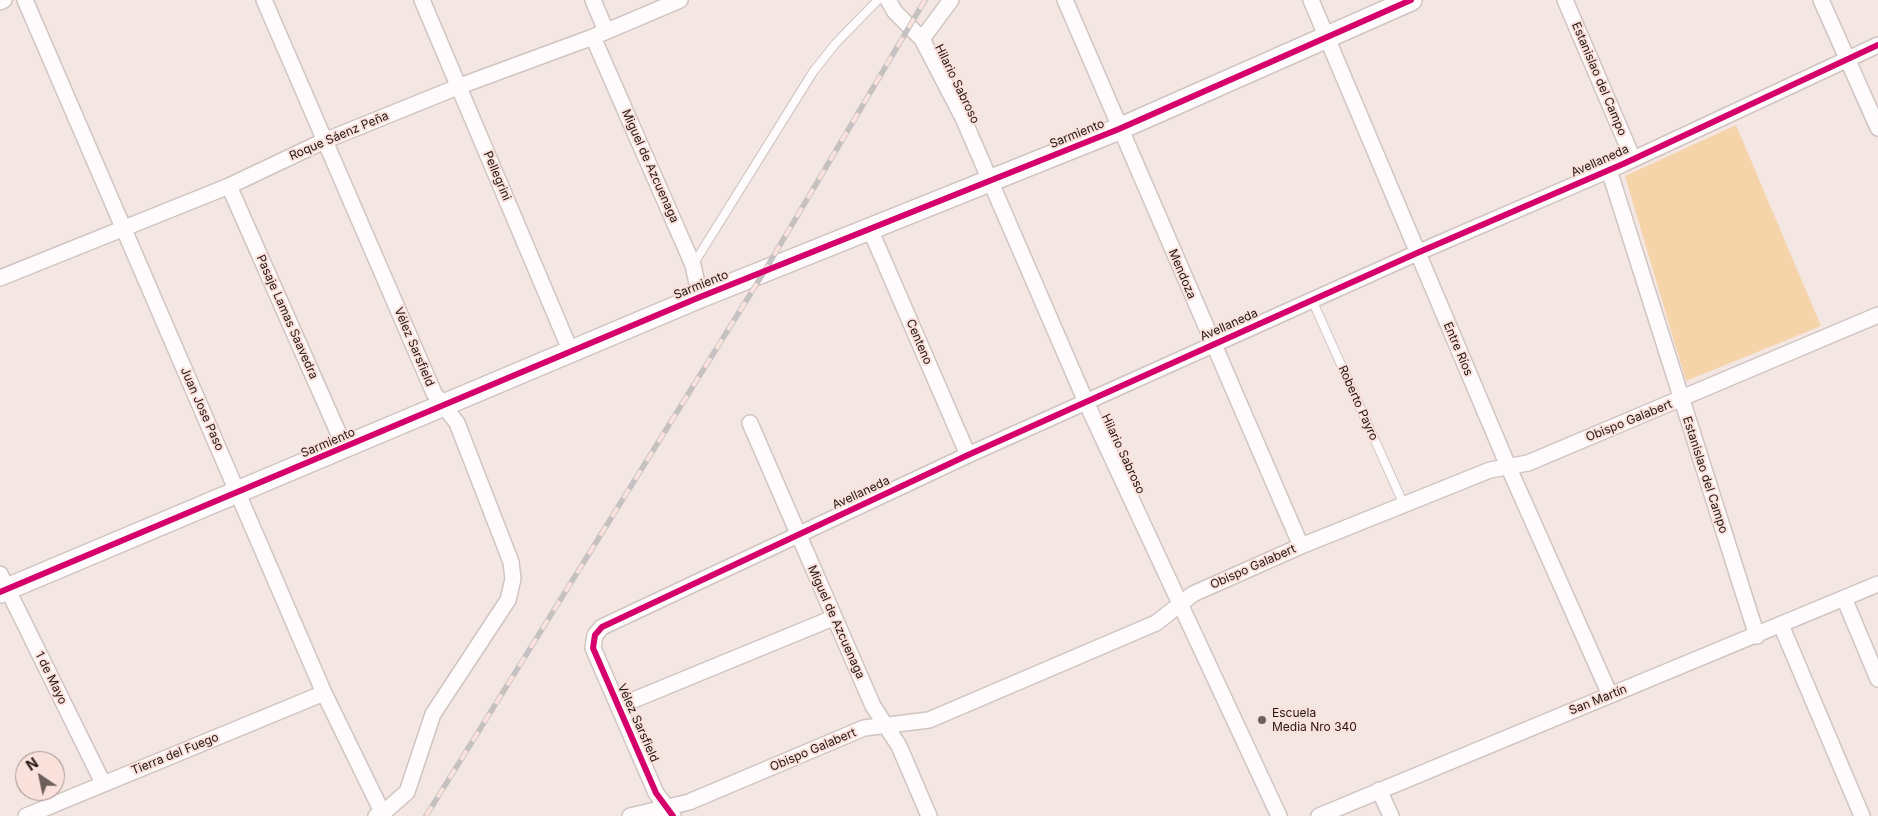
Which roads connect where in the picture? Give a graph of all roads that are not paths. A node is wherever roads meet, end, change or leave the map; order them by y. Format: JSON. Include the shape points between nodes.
{"nodes":[{"id":1,"x":4,"y":0,"type":"edge"},
{"id":2,"x":25,"y":0,"type":"edge"},
{"id":3,"x":264,"y":0,"type":"edge"},
{"id":4,"x":422,"y":0,"type":"edge"},
{"id":5,"x":593,"y":0,"type":"edge"},
{"id":6,"x":680,"y":0,"type":"edge"},
{"id":7,"x":951,"y":0,"type":"edge"},
{"id":8,"x":1065,"y":0,"type":"edge"},
{"id":9,"x":1312,"y":0,"type":"edge"},
{"id":10,"x":1411,"y":0,"type":"edge"},
{"id":11,"x":1565,"y":0,"type":"edge"},
{"id":12,"x":1821,"y":0,"type":"edge"},
{"id":13,"x":0,"y":2,"type":"edge"},
{"id":14,"x":884,"y":3,"type":"edge"},
{"id":15,"x":600,"y":34,"type":"junction"},
{"id":16,"x":1327,"y":37,"type":"junction"},
{"id":17,"x":922,"y":39,"type":"junction"},
{"id":18,"x":1878,"y":45,"type":"edge"},
{"id":19,"x":1847,"y":58,"type":"junction"},
{"id":20,"x":460,"y":86,"type":"junction"},
{"id":21,"x":1878,"y":128,"type":"edge"},
{"id":22,"x":1119,"y":129,"type":"junction"},
{"id":23,"x":324,"y":141,"type":"junction"},
{"id":24,"x":1633,"y":159,"type":"junction"},
{"id":25,"x":1609,"y":170,"type":"junction"},
{"id":26,"x":990,"y":182,"type":"junction"},
{"id":27,"x":229,"y":186,"type":"junction"},
{"id":28,"x":870,"y":229,"type":"junction"},
{"id":29,"x":123,"y":230,"type":"junction"},
{"id":30,"x":1417,"y":253,"type":"junction"},
{"id":31,"x":693,"y":265,"type":"junction"},
{"id":32,"x":0,"y":278,"type":"edge"},
{"id":33,"x":700,"y":297,"type":"junction"},
{"id":34,"x":1312,"y":300,"type":"junction"},
{"id":35,"x":1878,"y":314,"type":"edge"},
{"id":36,"x":1213,"y":345,"type":"junction"},
{"id":37,"x":571,"y":352,"type":"junction"},
{"id":38,"x":1680,"y":400,"type":"junction"},
{"id":39,"x":1086,"y":402,"type":"junction"},
{"id":40,"x":443,"y":405,"type":"junction"},
{"id":41,"x":750,"y":423,"type":"dead end"},
{"id":42,"x":345,"y":448,"type":"junction"},
{"id":43,"x":968,"y":455,"type":"junction"},
{"id":44,"x":1508,"y":466,"type":"junction"},
{"id":45,"x":239,"y":492,"type":"junction"},
{"id":46,"x":1404,"y":505,"type":"junction"},
{"id":47,"x":798,"y":535,"type":"junction"},
{"id":48,"x":1301,"y":546,"type":"junction"},
{"id":49,"x":1878,"y":584,"type":"edge"},
{"id":50,"x":2,"y":585,"type":"edge"},
{"id":51,"x":1844,"y":598,"type":"junction"},
{"id":52,"x":1181,"y":605,"type":"junction"},
{"id":53,"x":834,"y":618,"type":"junction"},
{"id":54,"x":1781,"y":625,"type":"junction"},
{"id":55,"x":595,"y":635,"type":"joint"},
{"id":56,"x":1757,"y":636,"type":"junction"},
{"id":57,"x":1878,"y":679,"type":"edge"},
{"id":58,"x":324,"y":693,"type":"junction"},
{"id":59,"x":1610,"y":695,"type":"junction"},
{"id":60,"x":619,"y":706,"type":"junction"},
{"id":61,"x":887,"y":726,"type":"junction"},
{"id":62,"x":103,"y":783,"type":"junction"},
{"id":63,"x":1380,"y":790,"type":"junction"},
{"id":64,"x":670,"y":812,"type":"edge"},
{"id":65,"x":381,"y":815,"type":"edge"},
{"id":66,"x":26,"y":816,"type":"edge"},
{"id":67,"x":630,"y":816,"type":"edge"},
{"id":68,"x":929,"y":816,"type":"edge"},
{"id":69,"x":1279,"y":816,"type":"edge"},
{"id":70,"x":1319,"y":816,"type":"edge"},
{"id":71,"x":1391,"y":816,"type":"edge"},
{"id":72,"x":1862,"y":816,"type":"edge"}],
"edges":[{"from":1,"to":13,"type":"street"},
{"from":2,"to":29,"type":"street","name":"Juan Jose Paso"},
{"from":3,"to":23,"type":"street","name":"Vélez Sarsfield"},
{"from":4,"to":20,"type":"street","name":"Pellegrini"},
{"from":5,"to":15,"type":"street","name":"Miguel de Azcuenaga"},
{"from":6,"to":15,"type":"street","name":"Roque Sáenz Peña"},
{"from":7,"to":17,"type":"street"},
{"from":8,"to":22,"type":"street","name":"Mendoza"},
{"from":9,"to":16,"type":"street","name":"Entre Ríos"},
{"from":10,"to":16,"type":"street","name":"Sarmiento"},
{"from":11,"to":24,"type":"street","name":"Estanislao del Campo"},
{"from":12,"to":19,"type":"street"},
{"from":14,"to":17,"type":"street","name":"Hilario Sabroso"},
{"from":14,"to":31,"type":"lane","via":[[836,42],[813,72]]},
{"from":15,"to":20,"type":"street","name":"Roque Sáenz Peña"},
{"from":15,"to":31,"type":"street","name":"Miguel de Azcuenaga"},
{"from":16,"to":22,"type":"street","name":"Sarmiento"},
{"from":16,"to":30,"type":"street","name":"Entre Ríos"},
{"from":17,"to":26,"type":"street","name":"Hilario Sabroso"},
{"from":18,"to":19,"type":"street","name":"Avellaneda"},
{"from":19,"to":21,"type":"street"},
{"from":19,"to":24,"type":"street","name":"Avellaneda"},
{"from":20,"to":23,"type":"street","name":"Roque Sáenz Peña"},
{"from":20,"to":37,"type":"street","name":"Pellegrini"},
{"from":22,"to":26,"type":"street","name":"Sarmiento"},
{"from":22,"to":36,"type":"street","name":"Mendoza"},
{"from":23,"to":27,"type":"street","name":"Roque Sáenz Peña"},
{"from":23,"to":40,"type":"street","name":"Vélez Sarsfield","via":[[434,394]]},
{"from":24,"to":25,"type":"street","name":"Avellaneda"},
{"from":25,"to":30,"type":"street","name":"Avellaneda"},
{"from":25,"to":38,"type":"street","name":"Estanislao del Campo"},
{"from":26,"to":28,"type":"street","name":"Sarmiento"},
{"from":26,"to":39,"type":"street","name":"Hilario Sabroso"},
{"from":27,"to":29,"type":"street","name":"Roque Sáenz Peña"},
{"from":27,"to":42,"type":"street","name":"Pasaje Lamas Saavedra"},
{"from":28,"to":33,"type":"street","name":"Sarmiento"},
{"from":28,"to":43,"type":"street","name":"Centeno"},
{"from":29,"to":32,"type":"street","name":"Roque Sáenz Peña"},
{"from":29,"to":45,"type":"street","name":"Juan Jose Paso"},
{"from":30,"to":34,"type":"street","name":"Avellaneda"},
{"from":30,"to":44,"type":"street","name":"Entre Ríos"},
{"from":31,"to":33,"type":"street","name":"Miguel de Azcuenaga"},
{"from":33,"to":37,"type":"street","name":"Sarmiento"},
{"from":34,"to":36,"type":"street","name":"Avellaneda"},
{"from":34,"to":46,"type":"lane","name":"Roberto Payro"},
{"from":35,"to":38,"type":"street","name":"Obispo Galabert"},
{"from":36,"to":39,"type":"street","name":"Avellaneda"},
{"from":36,"to":48,"type":"street","name":"Mendoza"},
{"from":37,"to":40,"type":"street","name":"Sarmiento"},
{"from":38,"to":44,"type":"street","name":"Obispo Galabert","via":[[1528,463]]},
{"from":38,"to":56,"type":"street","name":"Estanislao del Campo"},
{"from":39,"to":43,"type":"street","name":"Avellaneda"},
{"from":39,"to":52,"type":"street","name":"Hilario Sabroso"},
{"from":40,"to":42,"type":"street","name":"Sarmiento"},
{"from":40,"to":65,"type":"street","name":"Vélez Sarsfield","via":[[457,423],[511,562],[513,579],[508,600],[432,714],[407,792]]},
{"from":41,"to":47,"type":"street","name":"Miguel de Azcuenaga"},
{"from":42,"to":45,"type":"street","name":"Sarmiento"},
{"from":43,"to":47,"type":"street","name":"Avellaneda"},
{"from":44,"to":46,"type":"street","name":"Obispo Galabert","via":[[1490,470]]},
{"from":44,"to":59,"type":"street","name":"Entre Ríos"},
{"from":45,"to":50,"type":"street","name":"Sarmiento"},
{"from":45,"to":58,"type":"street","name":"Juan Jose Paso"},
{"from":46,"to":48,"type":"street","name":"Obispo Galabert"},
{"from":47,"to":53,"type":"street","name":"Miguel de Azcuenaga"},
{"from":47,"to":55,"type":"street","name":"Avellaneda","via":[[602,626]]},
{"from":48,"to":52,"type":"street","name":"Obispo Galabert","via":[[1193,594]]},
{"from":49,"to":51,"type":"street","name":"San Martín"},
{"from":50,"to":62,"type":"street","name":"1 de Mayo"},
{"from":51,"to":54,"type":"street","name":"San Martín"},
{"from":51,"to":57,"type":"street"},
{"from":52,"to":61,"type":"street","name":"Obispo Galabert","via":[[1156,623],[929,720]]},
{"from":52,"to":69,"type":"street","name":"Hilario Sabroso"},
{"from":53,"to":60,"type":"street"},
{"from":53,"to":61,"type":"street","name":"Miguel de Azcuenaga","via":[[873,706]]},
{"from":54,"to":56,"type":"street","name":"San Martín"},
{"from":54,"to":72,"type":"street"},
{"from":55,"to":60,"type":"street","name":"Vélez Sarsfield","via":[[593,648]]},
{"from":56,"to":59,"type":"street","name":"San Martín"},
{"from":58,"to":62,"type":"street","name":"Tierra del Fuego"},
{"from":58,"to":65,"type":"street","name":"Juan Jose Paso"},
{"from":59,"to":63,"type":"street","name":"San Martín"},
{"from":60,"to":64,"type":"street","name":"Vélez Sarsfield","via":[[656,793]]},
{"from":61,"to":64,"type":"street","name":"Obispo Galabert","via":[[864,728]]},
{"from":61,"to":68,"type":"street","name":"Miguel de Azcuenaga"},
{"from":62,"to":66,"type":"street","name":"Tierra del Fuego"},
{"from":63,"to":70,"type":"street","name":"San Martín"},
{"from":63,"to":71,"type":"street"},
{"from":64,"to":67,"type":"street","name":"Obispo Galabert"}]}
